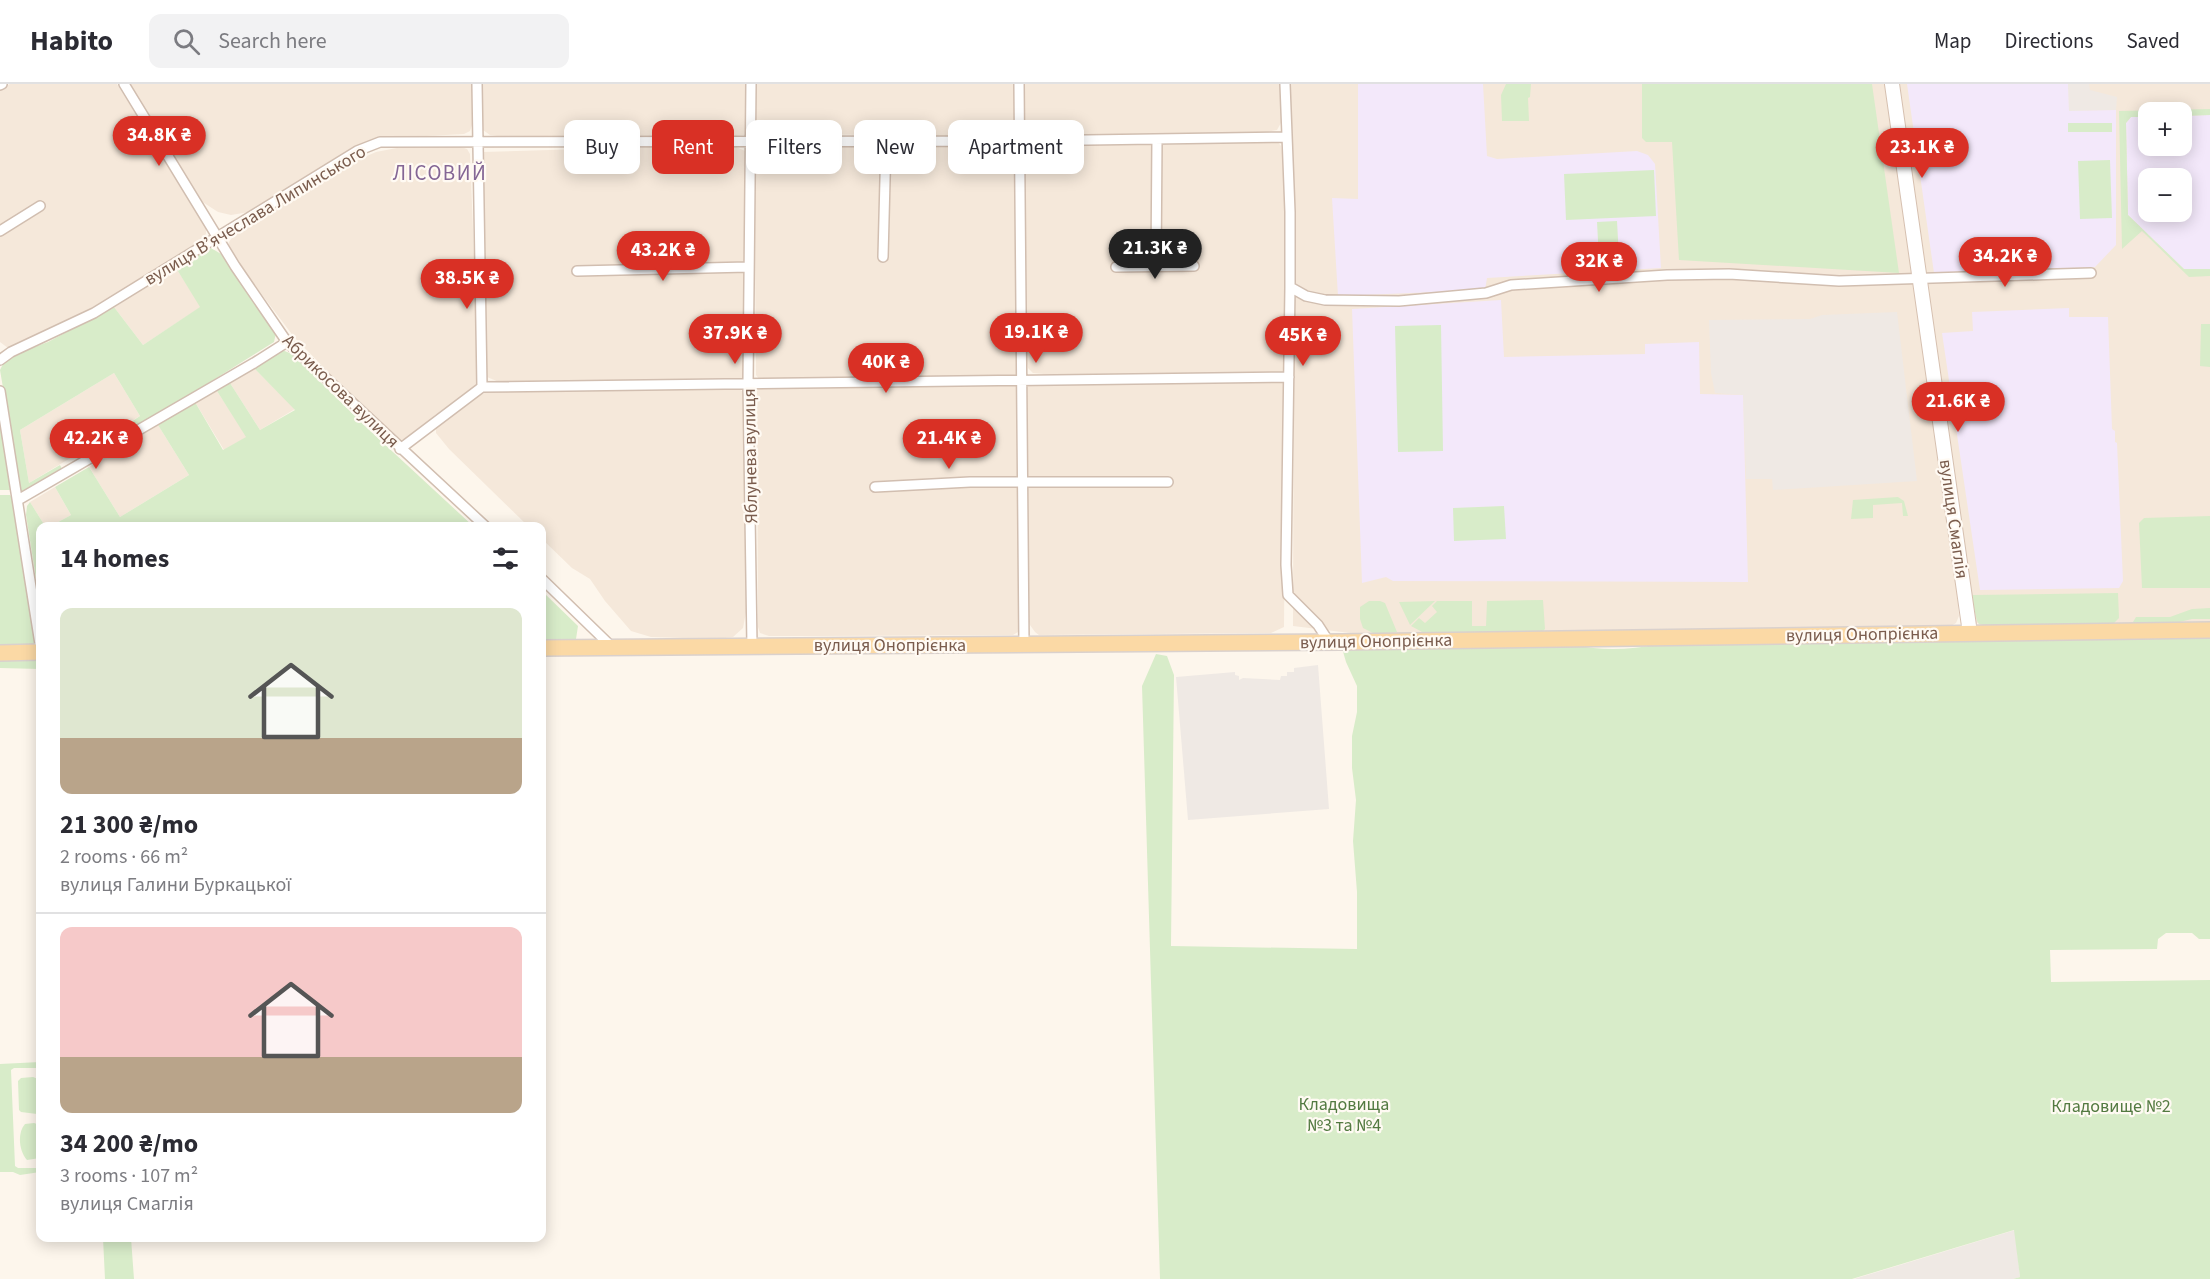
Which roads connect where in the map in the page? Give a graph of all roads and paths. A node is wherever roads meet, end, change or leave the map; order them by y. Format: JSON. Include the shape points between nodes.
{"nodes":[{"id":1,"x":124,"y":84,"type":"edge"},
{"id":2,"x":477,"y":84,"type":"edge"},
{"id":3,"x":751,"y":84,"type":"edge"},
{"id":4,"x":1019,"y":84,"type":"edge"},
{"id":5,"x":1285,"y":84,"type":"edge"},
{"id":6,"x":1892,"y":84,"type":"edge"},
{"id":7,"x":750,"y":120,"type":"edge"},
{"id":8,"x":1020,"y":120,"type":"edge"},
{"id":9,"x":1285,"y":137,"type":"junction"},
{"id":10,"x":746,"y":140,"type":"edge"},
{"id":11,"x":1157,"y":140,"type":"junction"},
{"id":12,"x":1084,"y":141,"type":"edge"},
{"id":13,"x":477,"y":143,"type":"junction"},
{"id":14,"x":749,"y":174,"type":"edge"},
{"id":15,"x":885,"y":174,"type":"edge"},
{"id":16,"x":1020,"y":174,"type":"edge"},
{"id":17,"x":40,"y":206,"type":"dead end"},
{"id":18,"x":0,"y":231,"type":"edge"},
{"id":19,"x":218,"y":236,"type":"junction"},
{"id":20,"x":883,"y":257,"type":"dead end"},
{"id":21,"x":1155,"y":266,"type":"junction"},
{"id":22,"x":1194,"y":266,"type":"dead end"},
{"id":23,"x":748,"y":267,"type":"junction"},
{"id":24,"x":1116,"y":267,"type":"dead end"},
{"id":25,"x":577,"y":271,"type":"dead end"},
{"id":26,"x":2091,"y":273,"type":"dead end"},
{"id":27,"x":1919,"y":278,"type":"junction"},
{"id":28,"x":1290,"y":287,"type":"junction"},
{"id":29,"x":287,"y":342,"type":"junction"},
{"id":30,"x":0,"y":360,"type":"edge"},
{"id":31,"x":1289,"y":377,"type":"junction"},
{"id":32,"x":1023,"y":379,"type":"junction"},
{"id":33,"x":748,"y":383,"type":"junction"},
{"id":34,"x":482,"y":387,"type":"junction"},
{"id":35,"x":0,"y":391,"type":"edge"},
{"id":36,"x":400,"y":449,"type":"junction"},
{"id":37,"x":1023,"y":482,"type":"junction"},
{"id":38,"x":1168,"y":482,"type":"dead end"},
{"id":39,"x":875,"y":487,"type":"dead end"},
{"id":40,"x":18,"y":500,"type":"junction"},
{"id":41,"x":480,"y":522,"type":"edge"},
{"id":42,"x":546,"y":583,"type":"edge"},
{"id":43,"x":36,"y":618,"type":"edge"},
{"id":44,"x":2210,"y":630,"type":"edge"},
{"id":45,"x":1970,"y":633,"type":"junction"},
{"id":46,"x":1329,"y":642,"type":"junction"},
{"id":47,"x":1023,"y":644,"type":"junction"},
{"id":48,"x":752,"y":646,"type":"junction"},
{"id":49,"x":546,"y":648,"type":"edge"},
{"id":50,"x":613,"y":648,"type":"junction"},
{"id":51,"x":36,"y":652,"type":"edge"},
{"id":52,"x":0,"y":653,"type":"edge"}],
"edges":[{"from":1,"to":19,"type":"street","name":"Абрикосова вулиця"},
{"from":2,"to":13,"type":"street"},
{"from":3,"to":7,"type":"street","name":"Яблунева вулиця"},
{"from":4,"to":8,"type":"street"},
{"from":5,"to":9,"type":"street"},
{"from":6,"to":27,"type":"street","name":"вулиця Смаглія"},
{"from":9,"to":11,"type":"street","name":"вулиця Вʼячеслава Липинського"},
{"from":9,"to":28,"type":"street"},
{"from":10,"to":13,"type":"street","name":"вулиця Вʼячеслава Липинського"},
{"from":11,"to":12,"type":"street","name":"вулиця Вʼячеслава Липинського"},
{"from":11,"to":21,"type":"street"},
{"from":13,"to":19,"type":"street","name":"вулиця Вʼячеслава Липинського","via":[[380,142],[357,151]]},
{"from":13,"to":34,"type":"street"},
{"from":14,"to":23,"type":"street","name":"Яблунева вулиця"},
{"from":15,"to":20,"type":"street"},
{"from":16,"to":32,"type":"street"},
{"from":17,"to":18,"type":"street"},
{"from":19,"to":29,"type":"street","name":"Абрикосова вулиця"},
{"from":19,"to":30,"type":"street","name":"вулиця Вʼячеслава Липинського","via":[[94,313]]},
{"from":21,"to":22,"type":"street"},
{"from":21,"to":24,"type":"street"},
{"from":23,"to":25,"type":"street"},
{"from":23,"to":33,"type":"street","name":"Яблунева вулиця"},
{"from":26,"to":27,"type":"street"},
{"from":27,"to":28,"type":"street","via":[[1839,281],[1729,274],[1666,275],[1511,285],[1486,293],[1399,301],[1325,300]]},
{"from":27,"to":45,"type":"street","name":"вулиця Смаглія"},
{"from":28,"to":31,"type":"street"},
{"from":29,"to":36,"type":"street","name":"Абрикосова вулиця"},
{"from":29,"to":40,"type":"street"},
{"from":31,"to":32,"type":"street"},
{"from":31,"to":46,"type":"street","via":[[1288,595]]},
{"from":32,"to":33,"type":"street"},
{"from":32,"to":37,"type":"street"},
{"from":33,"to":34,"type":"street"},
{"from":33,"to":48,"type":"street","name":"Яблунева вулиця"},
{"from":34,"to":36,"type":"street"},
{"from":35,"to":40,"type":"street"},
{"from":36,"to":41,"type":"street","name":"Абрикосова вулиця"},
{"from":37,"to":38,"type":"street"},
{"from":37,"to":39,"type":"street"},
{"from":37,"to":47,"type":"street"},
{"from":40,"to":43,"type":"street"},
{"from":42,"to":50,"type":"street"},
{"from":44,"to":45,"type":"main road","name":"вулиця Онопрієнка"},
{"from":45,"to":46,"type":"main road","name":"вулиця Онопрієнка"},
{"from":46,"to":47,"type":"main road","name":"вулиця Онопрієнка"},
{"from":47,"to":48,"type":"main road","name":"вулиця Онопрієнка"},
{"from":48,"to":50,"type":"main road","name":"вулиця Онопрієнка"},
{"from":49,"to":50,"type":"main road","name":"вулиця Онопрієнка"},
{"from":51,"to":52,"type":"main road"}]}
